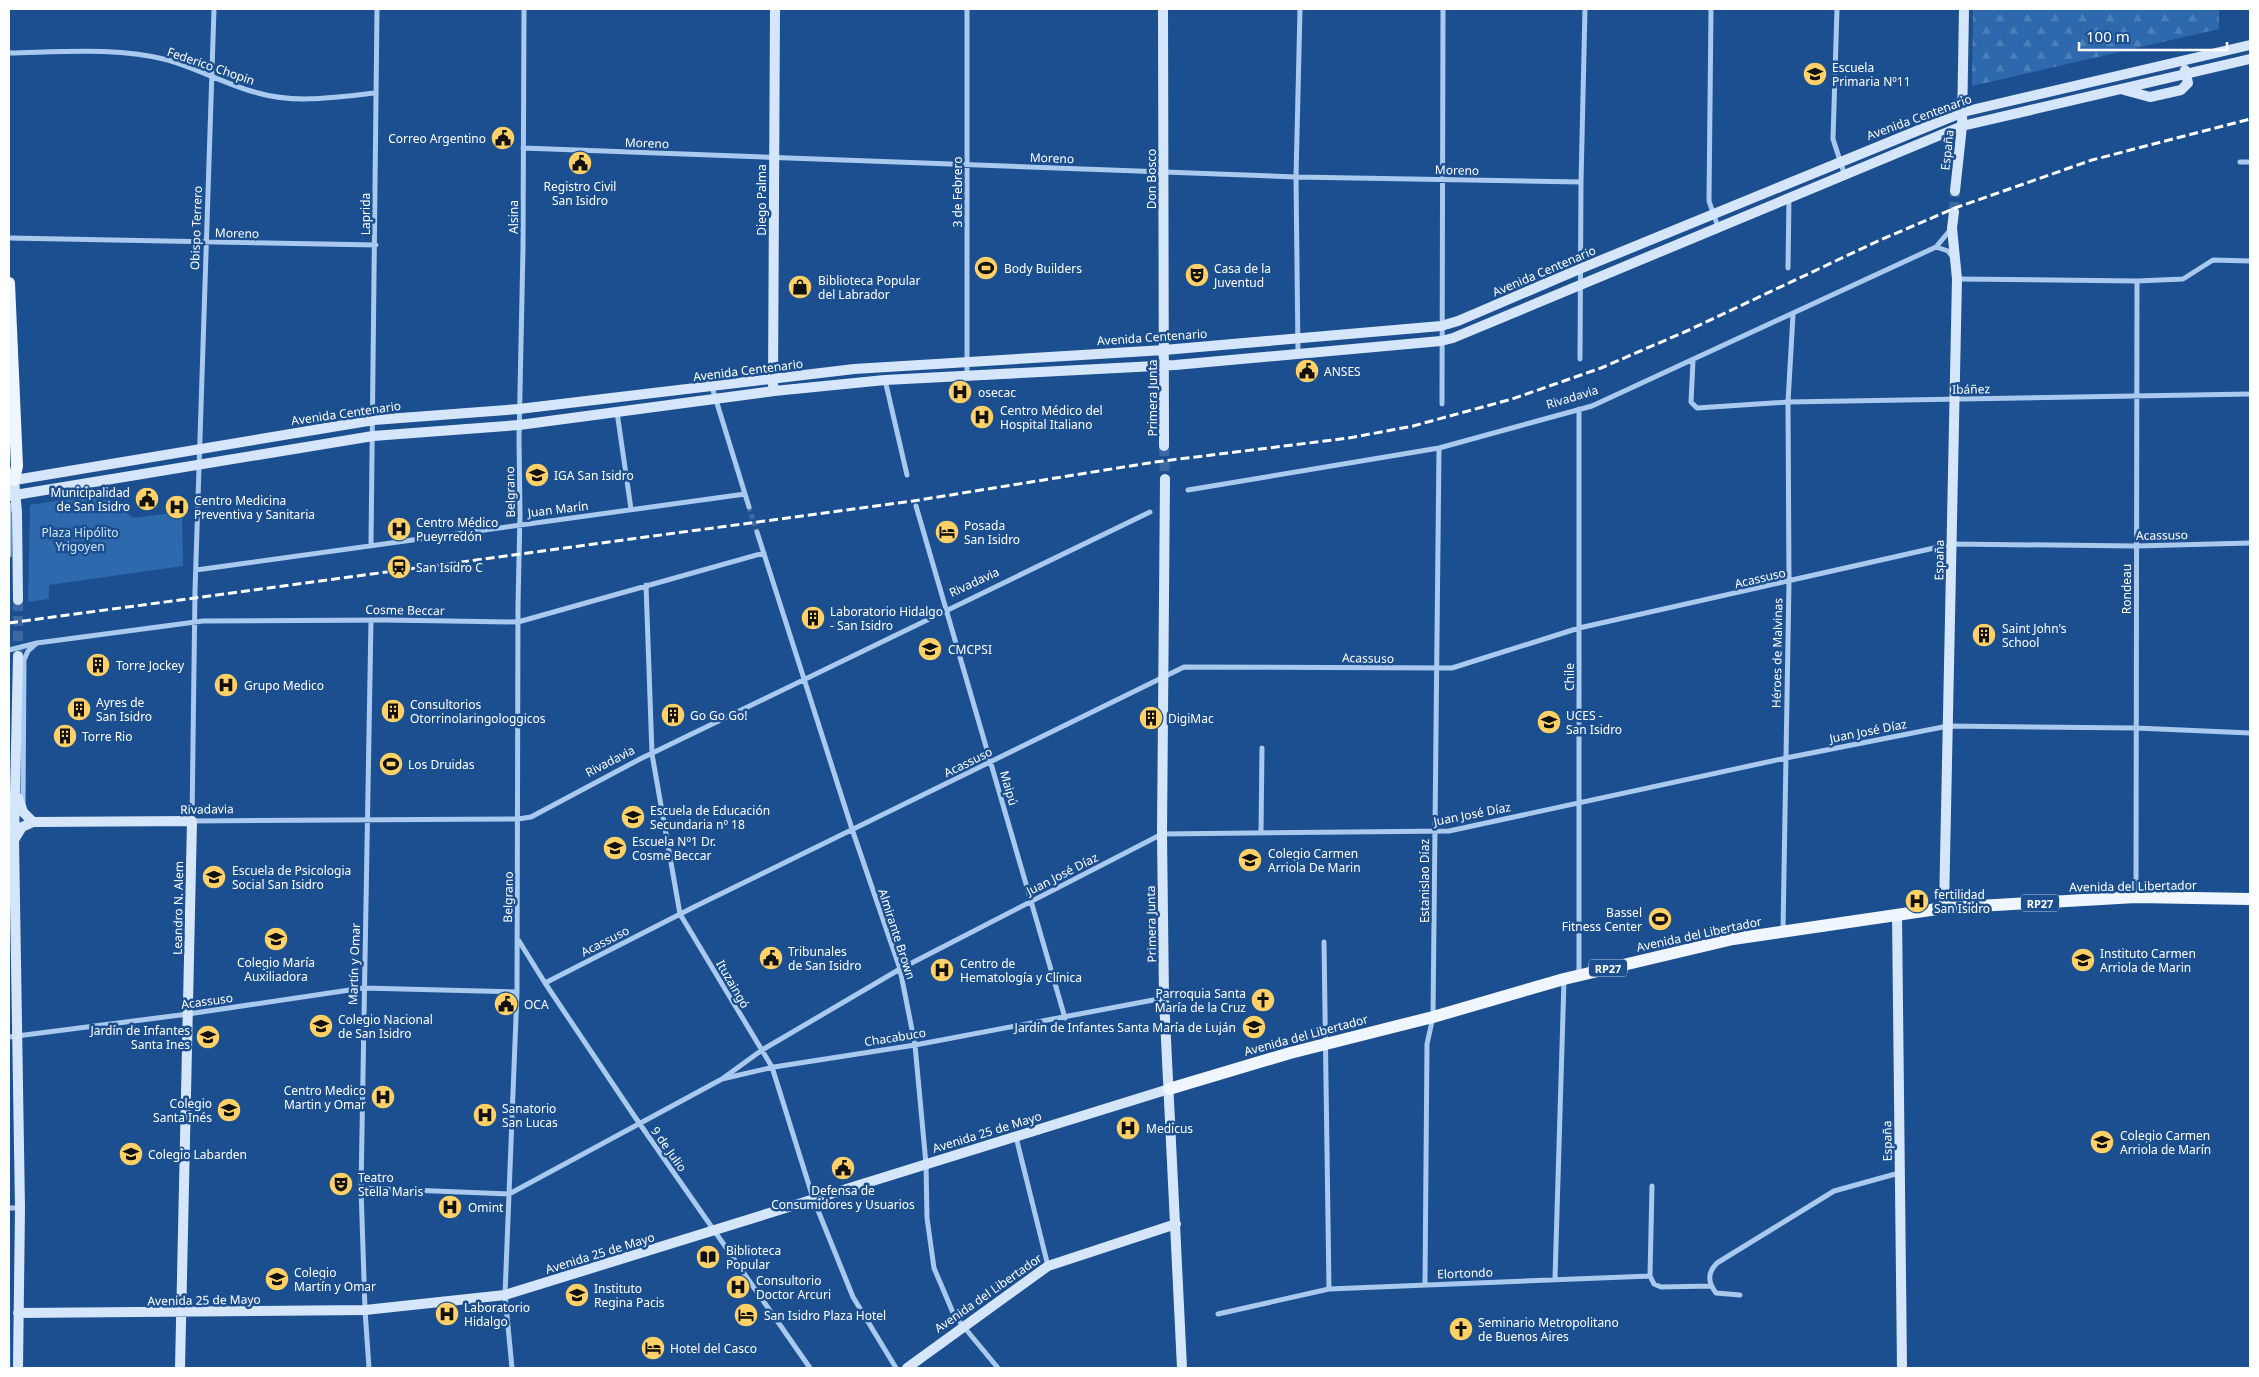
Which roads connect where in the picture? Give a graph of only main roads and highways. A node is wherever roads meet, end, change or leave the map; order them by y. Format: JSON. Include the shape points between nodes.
{"nodes":[{"id":1,"x":775,"y":9,"type":"edge"},
{"id":2,"x":1163,"y":9,"type":"edge"},
{"id":3,"x":1964,"y":9,"type":"edge"},
{"id":4,"x":2250,"y":44,"type":"edge"},
{"id":5,"x":2250,"y":59,"type":"edge"},
{"id":6,"x":2183,"y":60,"type":"junction"},
{"id":7,"x":2186,"y":75,"type":"junction"},
{"id":8,"x":1962,"y":112,"type":"junction"},
{"id":9,"x":1962,"y":126,"type":"junction"},
{"id":10,"x":1955,"y":191,"type":"tunnel mouth"},
{"id":11,"x":1954,"y":212,"type":"tunnel mouth"},
{"id":12,"x":9,"y":283,"type":"edge"},
{"id":13,"x":1164,"y":350,"type":"junction"},
{"id":14,"x":1164,"y":365,"type":"junction"},
{"id":15,"x":773,"y":380,"type":"junction"},
{"id":16,"x":774,"y":391,"type":"junction"},
{"id":17,"x":1164,"y":446,"type":"tunnel mouth"},
{"id":18,"x":11,"y":478,"type":"edge"},
{"id":19,"x":1164,"y":479,"type":"tunnel mouth"},
{"id":20,"x":12,"y":496,"type":"edge"},
{"id":21,"x":18,"y":600,"type":"tunnel mouth"},
{"id":22,"x":18,"y":656,"type":"tunnel mouth"},
{"id":23,"x":16,"y":790,"type":"junction"},
{"id":24,"x":192,"y":821,"type":"joint"},
{"id":25,"x":33,"y":822,"type":"junction"},
{"id":26,"x":12,"y":837,"type":"edge"},
{"id":27,"x":2250,"y":899,"type":"edge"},
{"id":28,"x":1944,"y":908,"type":"junction"},
{"id":29,"x":1897,"y":914,"type":"junction"},
{"id":30,"x":14,"y":1036,"type":"edge"},
{"id":31,"x":1169,"y":1089,"type":"junction"},
{"id":32,"x":1176,"y":1224,"type":"junction"},
{"id":33,"x":18,"y":1313,"type":"junction"},
{"id":34,"x":180,"y":1313,"type":"junction"},
{"id":35,"x":18,"y":1368,"type":"edge"},
{"id":36,"x":180,"y":1368,"type":"edge"},
{"id":37,"x":907,"y":1368,"type":"edge"},
{"id":38,"x":1182,"y":1368,"type":"edge"},
{"id":39,"x":1902,"y":1368,"type":"edge"}],
"edges":[{"from":1,"to":15,"type":"main road","name":"Diego Palma"},
{"from":2,"to":13,"type":"main road","name":"Don Bosco"},
{"from":3,"to":8,"type":"main road","name":"España"},
{"from":4,"to":6,"type":"main road","name":"Avenida Centenario"},
{"from":5,"to":7,"type":"main road"},
{"from":6,"to":7,"type":"main road"},
{"from":6,"to":8,"type":"main road","name":"Avenida Centenario"},
{"from":7,"to":9,"type":"main road","name":"Avenida Centenario","via":[[2188,83],[2181,90],[2150,97],[2123,89]]},
{"from":8,"to":9,"type":"main road","name":"España"},
{"from":8,"to":13,"type":"main road","name":"Avenida Centenario","via":[[1458,321],[1441,326]]},
{"from":9,"to":10,"type":"main road","name":"España"},
{"from":9,"to":14,"type":"main road","name":"Avenida Centenario","via":[[1454,338]]},
{"from":11,"to":28,"type":"main road","name":"España","via":[[1952,228],[1957,279]]},
{"from":12,"to":18,"type":"main road","via":[[17,466]]},
{"from":13,"to":14,"type":"main road","name":"Primera Junta"},
{"from":13,"to":15,"type":"main road","name":"Avenida Centenario","via":[[854,368]]},
{"from":14,"to":16,"type":"main road","name":"Avenida Centenario","via":[[885,380]]},
{"from":14,"to":17,"type":"main road","name":"Primera Junta"},
{"from":15,"to":16,"type":"main road","name":"Diego Palma"},
{"from":15,"to":18,"type":"main road","name":"Avenida Centenario","via":[[519,409],[374,420]]},
{"from":16,"to":20,"type":"main road","name":"Avenida Centenario","via":[[519,424],[374,436]]},
{"from":18,"to":20,"type":"main road"},
{"from":19,"to":31,"type":"main road","name":"Primera Junta","via":[[1162,834],[1164,998]]},
{"from":20,"to":21,"type":"main road"},
{"from":22,"to":23,"type":"main road"},
{"from":23,"to":25,"type":"main road","via":[[23,812]]},
{"from":23,"to":26,"type":"main road"},
{"from":24,"to":25,"type":"main road","name":"Rivadavia"},
{"from":24,"to":34,"type":"main road","name":"Leandro N. Alem"},
{"from":25,"to":26,"type":"main road"},
{"from":26,"to":30,"type":"main road"},
{"from":27,"to":28,"type":"main road","name":"Avenida del Libertador","number":"RP27","via":[[2136,897]]},
{"from":28,"to":29,"type":"main road","name":"Avenida del Libertador","number":"RP27"},
{"from":29,"to":31,"type":"main road","name":"Avenida del Libertador","number":"RP27","via":[[1733,939],[1579,975]]},
{"from":29,"to":39,"type":"main road","name":"España"},
{"from":30,"to":33,"type":"main road","via":[[20,1208]]},
{"from":31,"to":32,"type":"main road","name":"Primera Junta"},
{"from":31,"to":34,"type":"main road","name":"Avenida 25 de Mayo","number":"RP27","via":[[505,1295],[365,1310]]},
{"from":32,"to":37,"type":"main road","name":"Avenida del Libertador","via":[[1048,1266]]},
{"from":32,"to":38,"type":"main road","name":"Primera Junta"},
{"from":33,"to":34,"type":"main road","name":"Avenida 25 de Mayo","number":"RP27"},
{"from":33,"to":35,"type":"main road"},
{"from":34,"to":36,"type":"main road","name":"Leandro N. Alem"}]}
